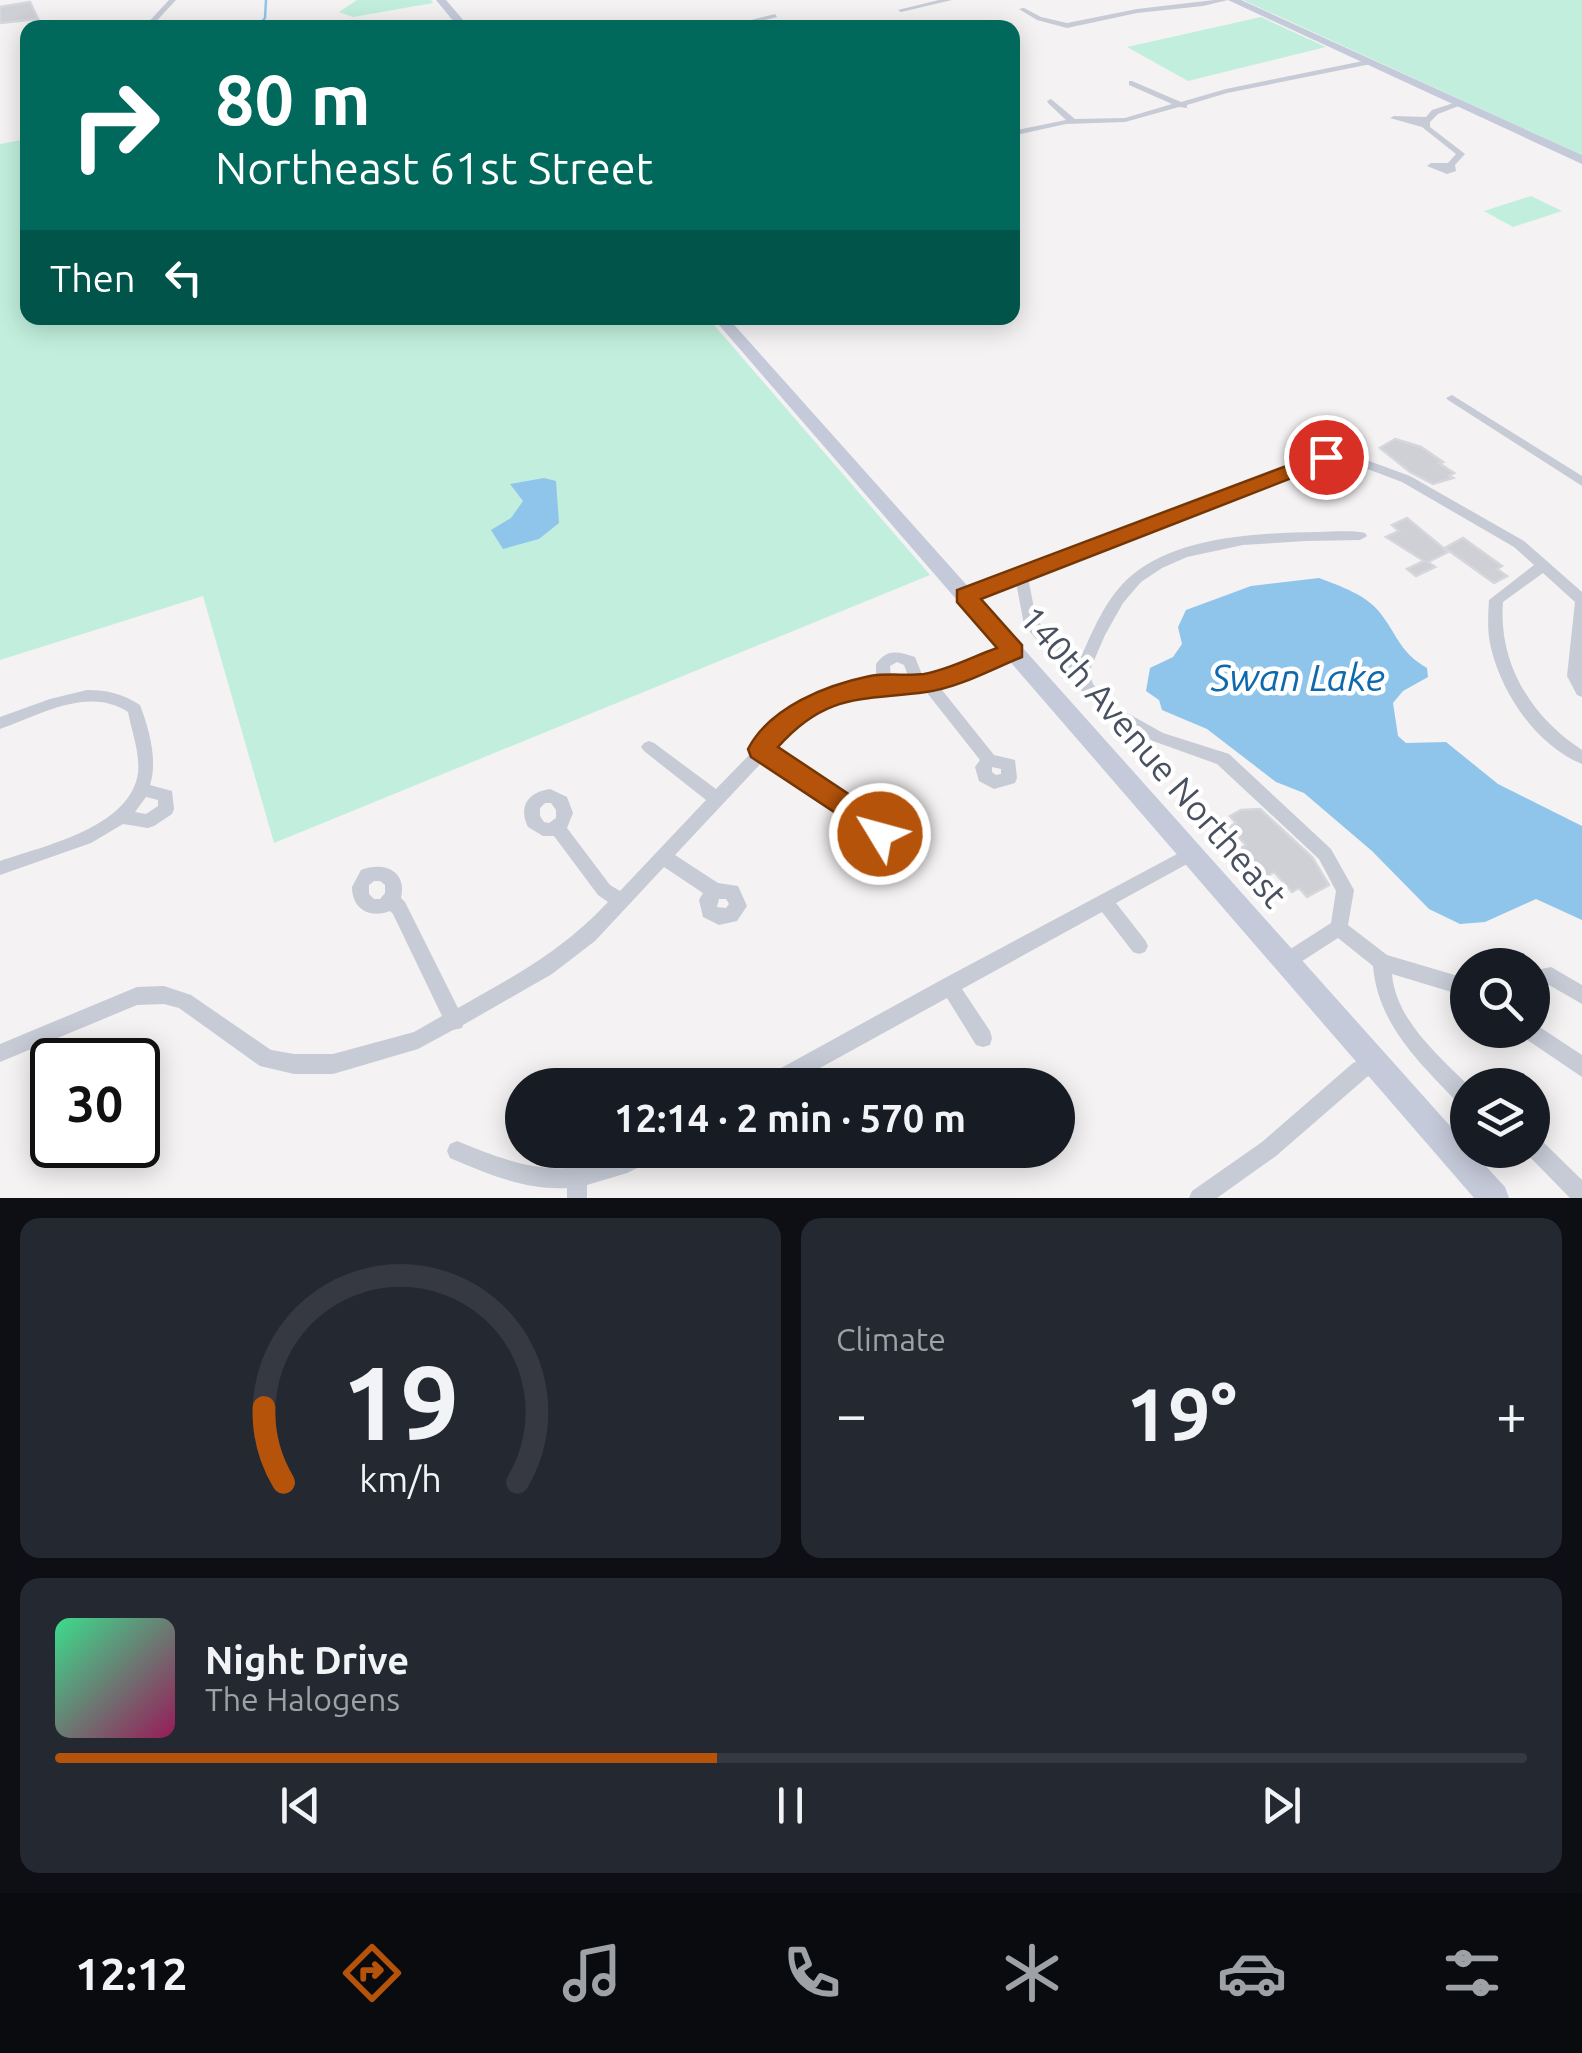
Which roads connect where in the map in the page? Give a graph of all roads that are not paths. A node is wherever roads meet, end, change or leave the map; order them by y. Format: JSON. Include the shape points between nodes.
{"nodes":[{"id":1,"x":173,"y":0,"type":"edge"},
{"id":2,"x":440,"y":0,"type":"edge"},
{"id":3,"x":949,"y":0,"type":"edge"},
{"id":4,"x":1150,"y":0,"type":"edge"},
{"id":5,"x":1224,"y":0,"type":"edge"},
{"id":6,"x":1234,"y":0,"type":"edge"},
{"id":7,"x":1022,"y":9,"type":"dead end"},
{"id":8,"x":1161,"y":9,"type":"junction"},
{"id":9,"x":901,"y":10,"type":"dead end"},
{"id":10,"x":775,"y":16,"type":"dead end"},
{"id":11,"x":154,"y":20,"type":"edge"},
{"id":12,"x":458,"y":20,"type":"edge"},
{"id":13,"x":758,"y":20,"type":"edge"},
{"id":14,"x":1368,"y":62,"type":"junction"},
{"id":15,"x":1132,"y":83,"type":"dead end"},
{"id":16,"x":1051,"y":100,"type":"dead end"},
{"id":17,"x":1460,"y":104,"type":"junction"},
{"id":18,"x":1184,"y":106,"type":"junction"},
{"id":19,"x":1072,"y":122,"type":"junction"},
{"id":20,"x":1020,"y":132,"type":"edge"},
{"id":21,"x":1582,"y":160,"type":"edge"},
{"id":22,"x":1450,"y":165,"type":"dead end"},
{"id":23,"x":726,"y":325,"type":"edge"},
{"id":24,"x":1452,"y":398,"type":"dead end"},
{"id":25,"x":1582,"y":482,"type":"edge"},
{"id":26,"x":1360,"y":536,"type":"dead end"},
{"id":27,"x":1544,"y":565,"type":"junction"},
{"id":28,"x":1021,"y":573,"type":"junction"},
{"id":29,"x":966,"y":596,"type":"junction"},
{"id":30,"x":1582,"y":600,"type":"edge"},
{"id":31,"x":1014,"y":651,"type":"junction"},
{"id":32,"x":1082,"y":672,"type":"junction"},
{"id":33,"x":923,"y":683,"type":"junction"},
{"id":34,"x":884,"y":684,"type":"junction"},
{"id":35,"x":1582,"y":692,"type":"edge"},
{"id":36,"x":0,"y":722,"type":"edge"},
{"id":37,"x":648,"y":747,"type":"dead end"},
{"id":38,"x":760,"y":749,"type":"junction"},
{"id":39,"x":1582,"y":758,"type":"edge"},
{"id":40,"x":989,"y":760,"type":"dead end"},
{"id":41,"x":142,"y":789,"type":"junction"},
{"id":42,"x":717,"y":799,"type":"junction"},
{"id":43,"x":126,"y":811,"type":"junction"},
{"id":44,"x":856,"y":822,"type":"dead end"},
{"id":45,"x":556,"y":826,"type":"dead end"},
{"id":46,"x":1192,"y":854,"type":"junction"},
{"id":47,"x":665,"y":858,"type":"junction"},
{"id":48,"x":0,"y":868,"type":"edge"},
{"id":49,"x":715,"y":891,"type":"dead end"},
{"id":50,"x":389,"y":899,"type":"dead end"},
{"id":51,"x":621,"y":901,"type":"junction"},
{"id":52,"x":1104,"y":901,"type":"junction"},
{"id":53,"x":1340,"y":928,"type":"junction"},
{"id":54,"x":1139,"y":946,"type":"dead end"},
{"id":55,"x":1287,"y":961,"type":"junction"},
{"id":56,"x":1382,"y":962,"type":"junction"},
{"id":57,"x":1550,"y":976,"type":"edge"},
{"id":58,"x":1450,"y":983,"type":"edge"},
{"id":59,"x":949,"y":985,"type":"junction"},
{"id":60,"x":1582,"y":995,"type":"edge"},
{"id":61,"x":455,"y":1022,"type":"junction"},
{"id":62,"x":983,"y":1038,"type":"dead end"},
{"id":63,"x":1550,"y":1044,"type":"edge"},
{"id":64,"x":0,"y":1053,"type":"edge"},
{"id":65,"x":1376,"y":1063,"type":"junction"},
{"id":66,"x":1582,"y":1067,"type":"edge"},
{"id":67,"x":800,"y":1068,"type":"edge"},
{"id":68,"x":1450,"y":1078,"type":"edge"},
{"id":69,"x":457,"y":1151,"type":"dead end"},
{"id":70,"x":1550,"y":1163,"type":"edge"},
{"id":71,"x":620,"y":1168,"type":"edge"},
{"id":72,"x":577,"y":1189,"type":"edge"},
{"id":73,"x":1582,"y":1195,"type":"edge"},
{"id":74,"x":1199,"y":1198,"type":"edge"},
{"id":75,"x":1494,"y":1198,"type":"edge"}],
"edges":[{"from":1,"to":11,"type":"street"},
{"from":2,"to":12,"type":"street"},
{"from":3,"to":9,"type":"street"},
{"from":4,"to":8,"type":"street"},
{"from":5,"to":8,"type":"street"},
{"from":6,"to":14,"type":"street"},
{"from":7,"to":8,"type":"street","via":[[1061,27]]},
{"from":10,"to":13,"type":"street"},
{"from":14,"to":17,"type":"street"},
{"from":14,"to":18,"type":"street"},
{"from":15,"to":18,"type":"street"},
{"from":16,"to":19,"type":"street"},
{"from":17,"to":21,"type":"street"},
{"from":17,"to":22,"type":"street","via":[[1427,122],[1461,154]]},
{"from":18,"to":19,"type":"street","via":[[1125,120]]},
{"from":19,"to":20,"type":"street"},
{"from":23,"to":29,"type":"street","name":"140th Avenue Northeast"},
{"from":24,"to":25,"type":"street"},
{"from":26,"to":32,"type":"street","via":[[1250,539],[1156,567],[1127,590]]},
{"from":27,"to":28,"type":"street","via":[[1406,478],[1350,458],[1314,460]]},
{"from":27,"to":30,"type":"street"},
{"from":27,"to":39,"type":"street","via":[[1496,600],[1505,672],[1532,714]]},
{"from":28,"to":29,"type":"street"},
{"from":28,"to":32,"type":"street","via":[[1029,621]]},
{"from":29,"to":31,"type":"street","name":"140th Avenue Northeast"},
{"from":30,"to":35,"type":"street","via":[[1574,676]]},
{"from":31,"to":33,"type":"street"},
{"from":31,"to":46,"type":"street","name":"140th Avenue Northeast"},
{"from":32,"to":53,"type":"street","via":[[1106,708],[1158,737],[1223,760],[1326,854],[1345,890]]},
{"from":33,"to":34,"type":"street"},
{"from":33,"to":34,"type":"street","via":[[910,662],[895,656],[883,664]]},
{"from":33,"to":40,"type":"street"},
{"from":34,"to":38,"type":"street","via":[[818,702]]},
{"from":36,"to":41,"type":"street","via":[[90,696],[126,701],[135,710],[146,765]]},
{"from":37,"to":42,"type":"street"},
{"from":38,"to":42,"type":"street"},
{"from":38,"to":44,"type":"street","via":[[844,804]]},
{"from":41,"to":43,"type":"street"},
{"from":41,"to":43,"type":"street","via":[[166,796],[166,809],[148,821]]},
{"from":42,"to":47,"type":"street"},
{"from":43,"to":48,"type":"street","via":[[93,832]]},
{"from":45,"to":51,"type":"street","via":[[604,890]]},
{"from":46,"to":52,"type":"street"},
{"from":46,"to":55,"type":"street","name":"140th Avenue Northeast"},
{"from":47,"to":49,"type":"street"},
{"from":47,"to":51,"type":"street"},
{"from":50,"to":61,"type":"street","via":[[400,908]]},
{"from":51,"to":61,"type":"street","via":[[546,968]]},
{"from":52,"to":54,"type":"street"},
{"from":52,"to":59,"type":"street"},
{"from":53,"to":55,"type":"street"},
{"from":53,"to":56,"type":"street"},
{"from":55,"to":65,"type":"street","name":"140th Avenue Northeast"},
{"from":56,"to":58,"type":"street"},
{"from":56,"to":68,"type":"street","via":[[1381,990],[1396,1017]]},
{"from":57,"to":60,"type":"street"},
{"from":59,"to":62,"type":"street"},
{"from":59,"to":67,"type":"street"},
{"from":61,"to":64,"type":"street","via":[[384,1051],[333,1064],[294,1064],[266,1059],[184,1001],[138,996]]},
{"from":63,"to":66,"type":"street"},
{"from":65,"to":74,"type":"street"},
{"from":65,"to":75,"type":"street","name":"140th Avenue Northeast"},
{"from":69,"to":72,"type":"street","via":[[499,1170]]},
{"from":70,"to":73,"type":"street"},
{"from":71,"to":72,"type":"street"}]}
